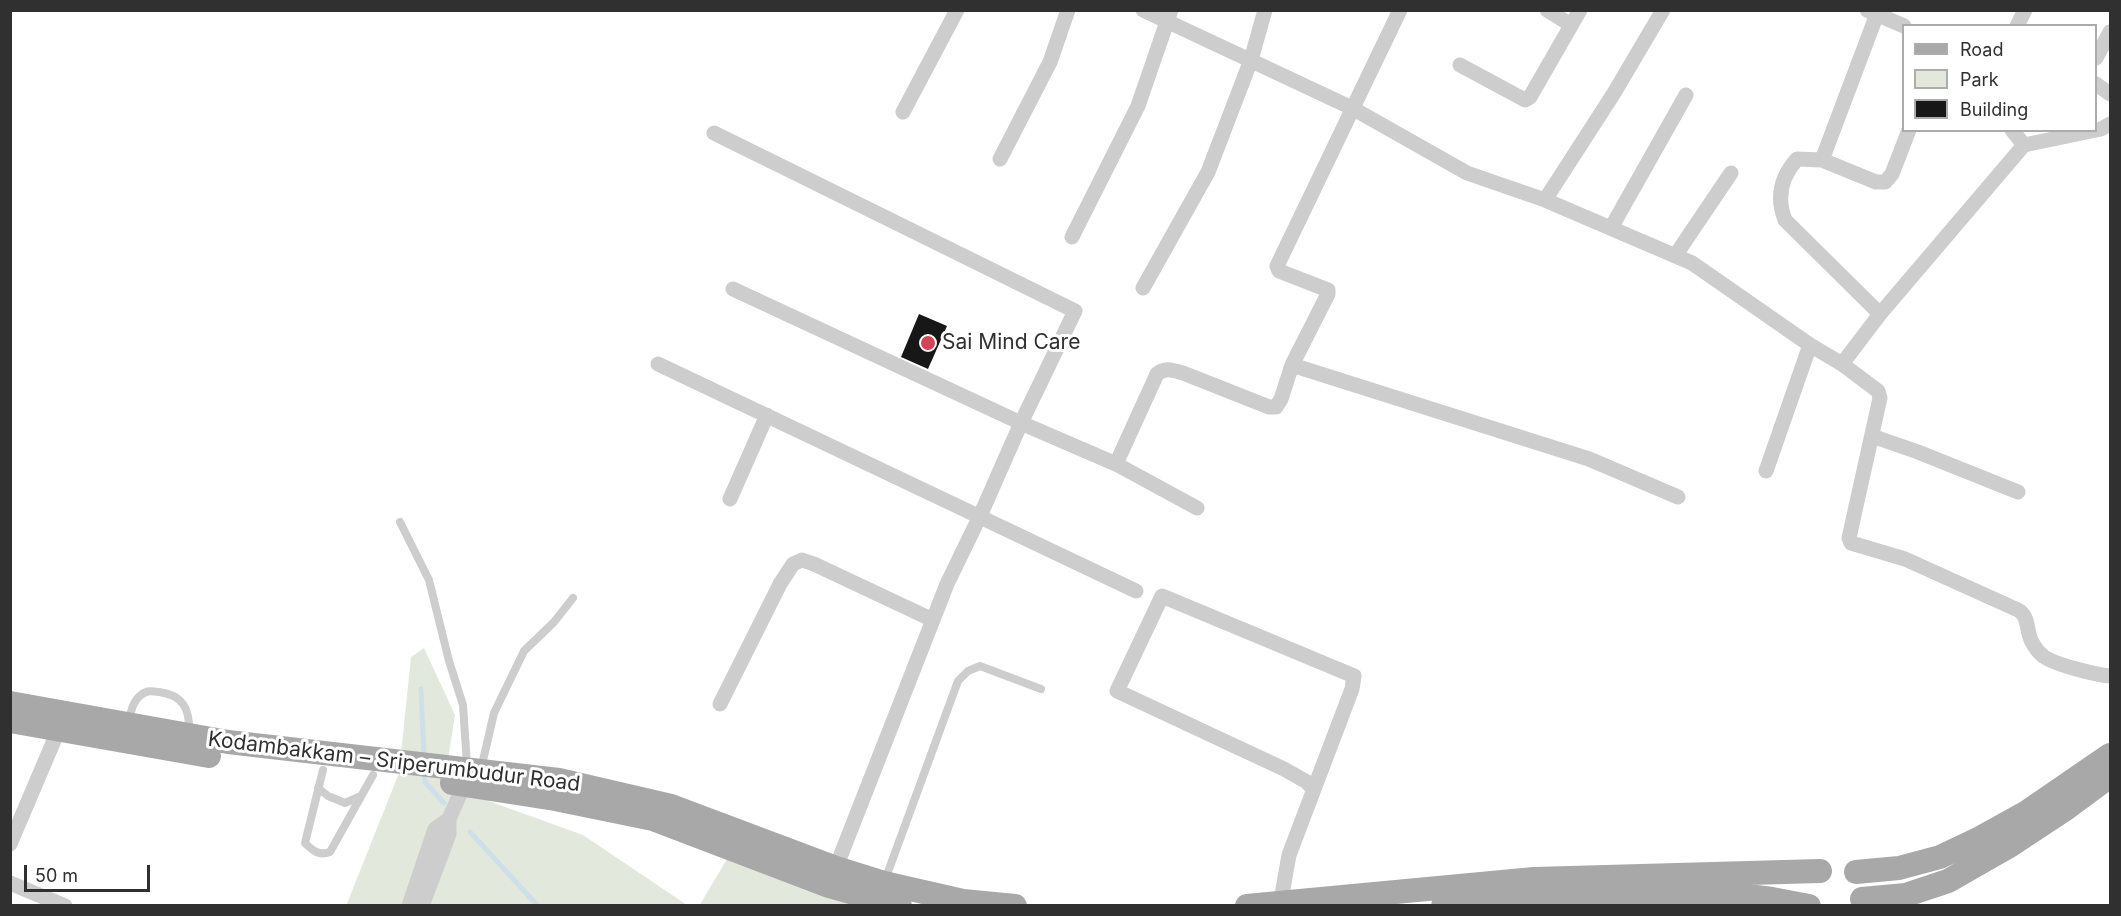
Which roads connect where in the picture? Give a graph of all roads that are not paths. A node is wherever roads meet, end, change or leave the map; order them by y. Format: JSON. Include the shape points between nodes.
{"nodes":[{"id":1,"x":957,"y":10,"type":"edge"},
{"id":2,"x":1068,"y":10,"type":"edge"},
{"id":3,"x":1143,"y":10,"type":"edge"},
{"id":4,"x":1265,"y":10,"type":"edge"},
{"id":5,"x":1400,"y":10,"type":"edge"},
{"id":6,"x":1547,"y":10,"type":"edge"},
{"id":7,"x":1580,"y":10,"type":"edge"},
{"id":8,"x":1663,"y":10,"type":"edge"},
{"id":9,"x":2025,"y":10,"type":"edge"},
{"id":10,"x":1872,"y":12,"type":"edge"},
{"id":11,"x":1169,"y":16,"type":"edge"},
{"id":12,"x":2018,"y":24,"type":"edge"},
{"id":13,"x":1571,"y":25,"type":"junction"},
{"id":14,"x":1902,"y":25,"type":"edge"},
{"id":15,"x":2110,"y":32,"type":"edge"},
{"id":16,"x":2097,"y":56,"type":"edge"},
{"id":17,"x":1251,"y":60,"type":"junction"},
{"id":18,"x":1460,"y":65,"type":"dead end"},
{"id":19,"x":2097,"y":85,"type":"edge"},
{"id":20,"x":2110,"y":94,"type":"edge"},
{"id":21,"x":1686,"y":95,"type":"dead end"},
{"id":22,"x":1352,"y":108,"type":"junction"},
{"id":23,"x":903,"y":112,"type":"dead end"},
{"id":24,"x":1908,"y":132,"type":"edge"},
{"id":25,"x":2014,"y":132,"type":"edge"},
{"id":26,"x":2087,"y":132,"type":"edge"},
{"id":27,"x":714,"y":133,"type":"dead end"},
{"id":28,"x":2024,"y":145,"type":"junction"},
{"id":29,"x":1000,"y":159,"type":"dead end"},
{"id":30,"x":1822,"y":160,"type":"junction"},
{"id":31,"x":1731,"y":173,"type":"dead end"},
{"id":32,"x":1545,"y":200,"type":"junction"},
{"id":33,"x":1611,"y":228,"type":"junction"},
{"id":34,"x":1072,"y":237,"type":"dead end"},
{"id":35,"x":1675,"y":256,"type":"junction"},
{"id":36,"x":1143,"y":288,"type":"dead end"},
{"id":37,"x":733,"y":289,"type":"dead end"},
{"id":38,"x":1880,"y":314,"type":"junction"},
{"id":39,"x":1810,"y":345,"type":"junction"},
{"id":40,"x":658,"y":364,"type":"dead end"},
{"id":41,"x":1292,"y":364,"type":"junction"},
{"id":42,"x":1842,"y":364,"type":"junction"},
{"id":43,"x":767,"y":415,"type":"junction"},
{"id":44,"x":1021,"y":423,"type":"junction"},
{"id":45,"x":1872,"y":436,"type":"junction"},
{"id":46,"x":1116,"y":464,"type":"junction"},
{"id":47,"x":1766,"y":471,"type":"dead end"},
{"id":48,"x":2018,"y":492,"type":"dead end"},
{"id":49,"x":1678,"y":497,"type":"dead end"},
{"id":50,"x":730,"y":499,"type":"dead end"},
{"id":51,"x":1197,"y":508,"type":"dead end"},
{"id":52,"x":980,"y":516,"type":"junction"},
{"id":53,"x":400,"y":522,"type":"dead end"},
{"id":54,"x":1136,"y":591,"type":"dead end"},
{"id":55,"x":573,"y":598,"type":"dead end"},
{"id":56,"x":933,"y":620,"type":"junction"},
{"id":57,"x":2110,"y":676,"type":"edge"},
{"id":58,"x":1041,"y":689,"type":"dead end"},
{"id":59,"x":10,"y":703,"type":"edge"},
{"id":60,"x":720,"y":704,"type":"dead end"},
{"id":61,"x":10,"y":721,"type":"edge"},
{"id":62,"x":62,"y":722,"type":"junction"},
{"id":63,"x":127,"y":724,"type":"junction"},
{"id":64,"x":188,"y":735,"type":"junction"},
{"id":65,"x":2110,"y":755,"type":"edge"},
{"id":66,"x":466,"y":776,"type":"junction"},
{"id":67,"x":2110,"y":776,"type":"edge"},
{"id":68,"x":376,"y":777,"type":"junction"},
{"id":69,"x":321,"y":779,"type":"junction"},
{"id":70,"x":1313,"y":789,"type":"junction"},
{"id":71,"x":10,"y":844,"type":"edge"},
{"id":72,"x":431,"y":864,"type":"junction"},
{"id":73,"x":1820,"y":871,"type":"junction"},
{"id":74,"x":1856,"y":872,"type":"junction"},
{"id":75,"x":833,"y":877,"type":"junction"},
{"id":76,"x":10,"y":883,"type":"edge"},
{"id":77,"x":884,"y":883,"type":"junction"},
{"id":78,"x":1860,"y":902,"type":"edge"},
{"id":79,"x":1280,"y":904,"type":"edge"},
{"id":80,"x":65,"y":906,"type":"edge"},
{"id":81,"x":409,"y":906,"type":"edge"},
{"id":82,"x":423,"y":906,"type":"edge"},
{"id":83,"x":900,"y":906,"type":"edge"},
{"id":84,"x":1015,"y":906,"type":"edge"},
{"id":85,"x":1247,"y":906,"type":"edge"},
{"id":86,"x":1443,"y":906,"type":"edge"},
{"id":87,"x":1809,"y":906,"type":"edge"},
{"id":88,"x":1816,"y":906,"type":"edge"}],
"edges":[{"from":1,"to":23,"type":"street"},
{"from":2,"to":29,"type":"street","via":[[1050,62]]},
{"from":3,"to":11,"type":"street"},
{"from":4,"to":17,"type":"street"},
{"from":5,"to":22,"type":"street"},
{"from":6,"to":13,"type":"street"},
{"from":7,"to":13,"type":"street"},
{"from":8,"to":32,"type":"street"},
{"from":9,"to":12,"type":"street"},
{"from":10,"to":14,"type":"street"},
{"from":10,"to":30,"type":"street"},
{"from":11,"to":17,"type":"street"},
{"from":11,"to":34,"type":"street","via":[[1138,106]]},
{"from":13,"to":18,"type":"street","via":[[1525,100]]},
{"from":15,"to":16,"type":"street"},
{"from":17,"to":22,"type":"street"},
{"from":17,"to":36,"type":"street","via":[[1208,172]]},
{"from":19,"to":20,"type":"street"},
{"from":21,"to":33,"type":"street"},
{"from":22,"to":32,"type":"street","via":[[1467,173]]},
{"from":22,"to":41,"type":"street","via":[[1277,266],[1280,271],[1321,286],[1329,294]]},
{"from":24,"to":30,"type":"street","via":[[1885,182]]},
{"from":25,"to":28,"type":"street"},
{"from":26,"to":28,"type":"street"},
{"from":27,"to":44,"type":"street","via":[[1075,311]]},
{"from":28,"to":38,"type":"street"},
{"from":30,"to":38,"type":"street","via":[[1797,159],[1790,167],[1779,201],[1785,220]]},
{"from":31,"to":35,"type":"street"},
{"from":32,"to":33,"type":"street"},
{"from":33,"to":35,"type":"street"},
{"from":35,"to":39,"type":"street","via":[[1692,263]]},
{"from":37,"to":44,"type":"street"},
{"from":38,"to":42,"type":"street"},
{"from":39,"to":42,"type":"street"},
{"from":39,"to":47,"type":"street"},
{"from":40,"to":43,"type":"street"},
{"from":41,"to":46,"type":"street","via":[[1276,407],[1163,370],[1157,375]]},
{"from":41,"to":49,"type":"street","via":[[1589,459]]},
{"from":42,"to":45,"type":"street","via":[[1878,391]]},
{"from":43,"to":50,"type":"street"},
{"from":43,"to":52,"type":"street"},
{"from":44,"to":46,"type":"street"},
{"from":44,"to":52,"type":"street"},
{"from":45,"to":48,"type":"street"},
{"from":45,"to":57,"type":"street","via":[[1851,543],[1905,559],[2022,612],[2030,639],[2043,657],[2095,675]]},
{"from":46,"to":51,"type":"street"},
{"from":52,"to":54,"type":"street"},
{"from":52,"to":56,"type":"street"},
{"from":53,"to":66,"type":"lane","via":[[429,580],[464,705]]},
{"from":55,"to":66,"type":"lane","via":[[524,651]]},
{"from":56,"to":60,"type":"street","via":[[802,560],[793,564],[780,584]]},
{"from":56,"to":75,"type":"street"},
{"from":58,"to":77,"type":"lane","via":[[980,666],[958,681]]},
{"from":59,"to":62,"type":"main road","name":"Kodambakkam – Sriperumbudur Road"},
{"from":61,"to":62,"type":"main road","name":"Kodambakkam – Sriperumbudur Road"},
{"from":62,"to":63,"type":"main road","name":"Kodambakkam – Sriperumbudur Road"},
{"from":62,"to":69,"type":"main road","name":"Kodambakkam – Sriperumbudur Road"},
{"from":62,"to":71,"type":"street"},
{"from":63,"to":64,"type":"main road","name":"Kodambakkam – Sriperumbudur Road"},
{"from":63,"to":64,"type":"lane","via":[[140,695],[149,690],[162,692],[183,702],[190,719]]},
{"from":64,"to":68,"type":"main road","name":"Kodambakkam – Sriperumbudur Road"},
{"from":65,"to":74,"type":"main road","via":[[2026,812],[1940,857],[1899,868]]},
{"from":66,"to":68,"type":"main road","name":"Kodambakkam – Sriperumbudur Road"},
{"from":66,"to":72,"type":"street","via":[[449,819],[449,834]]},
{"from":66,"to":75,"type":"main road","name":"Kodambakkam – Sriperumbudur Road","via":[[559,780],[671,806]]},
{"from":67,"to":78,"type":"main road","via":[[2037,828],[1948,881],[1906,895]]},
{"from":68,"to":69,"type":"main road","name":"Kodambakkam – Sriperumbudur Road"},
{"from":68,"to":69,"type":"lane","via":[[330,852],[323,855],[305,843]]},
{"from":70,"to":70,"type":"street","via":[[1284,769],[1117,691],[1162,596],[1354,676]]},
{"from":70,"to":79,"type":"street","via":[[1289,855]]},
{"from":72,"to":81,"type":"street"},
{"from":72,"to":82,"type":"street"},
{"from":73,"to":74,"type":"main road","via":[[1836,864]]},
{"from":73,"to":79,"type":"main road","via":[[1534,879]]},
{"from":73,"to":88,"type":"main road","via":[[1812,883]]},
{"from":74,"to":78,"type":"main road","via":[[1864,892]]},
{"from":75,"to":77,"type":"main road","name":"Kodambakkam – Sriperumbudur Road"},
{"from":75,"to":83,"type":"main road","name":"Kodambakkam – Sriperumbudur Road"},
{"from":76,"to":80,"type":"street"},
{"from":77,"to":84,"type":"main road","name":"Kodambakkam – Sriperumbudur Road","via":[[963,902]]},
{"from":79,"to":85,"type":"main road"},
{"from":86,"to":87,"type":"main road","via":[[1590,895],[1732,894]]}]}
